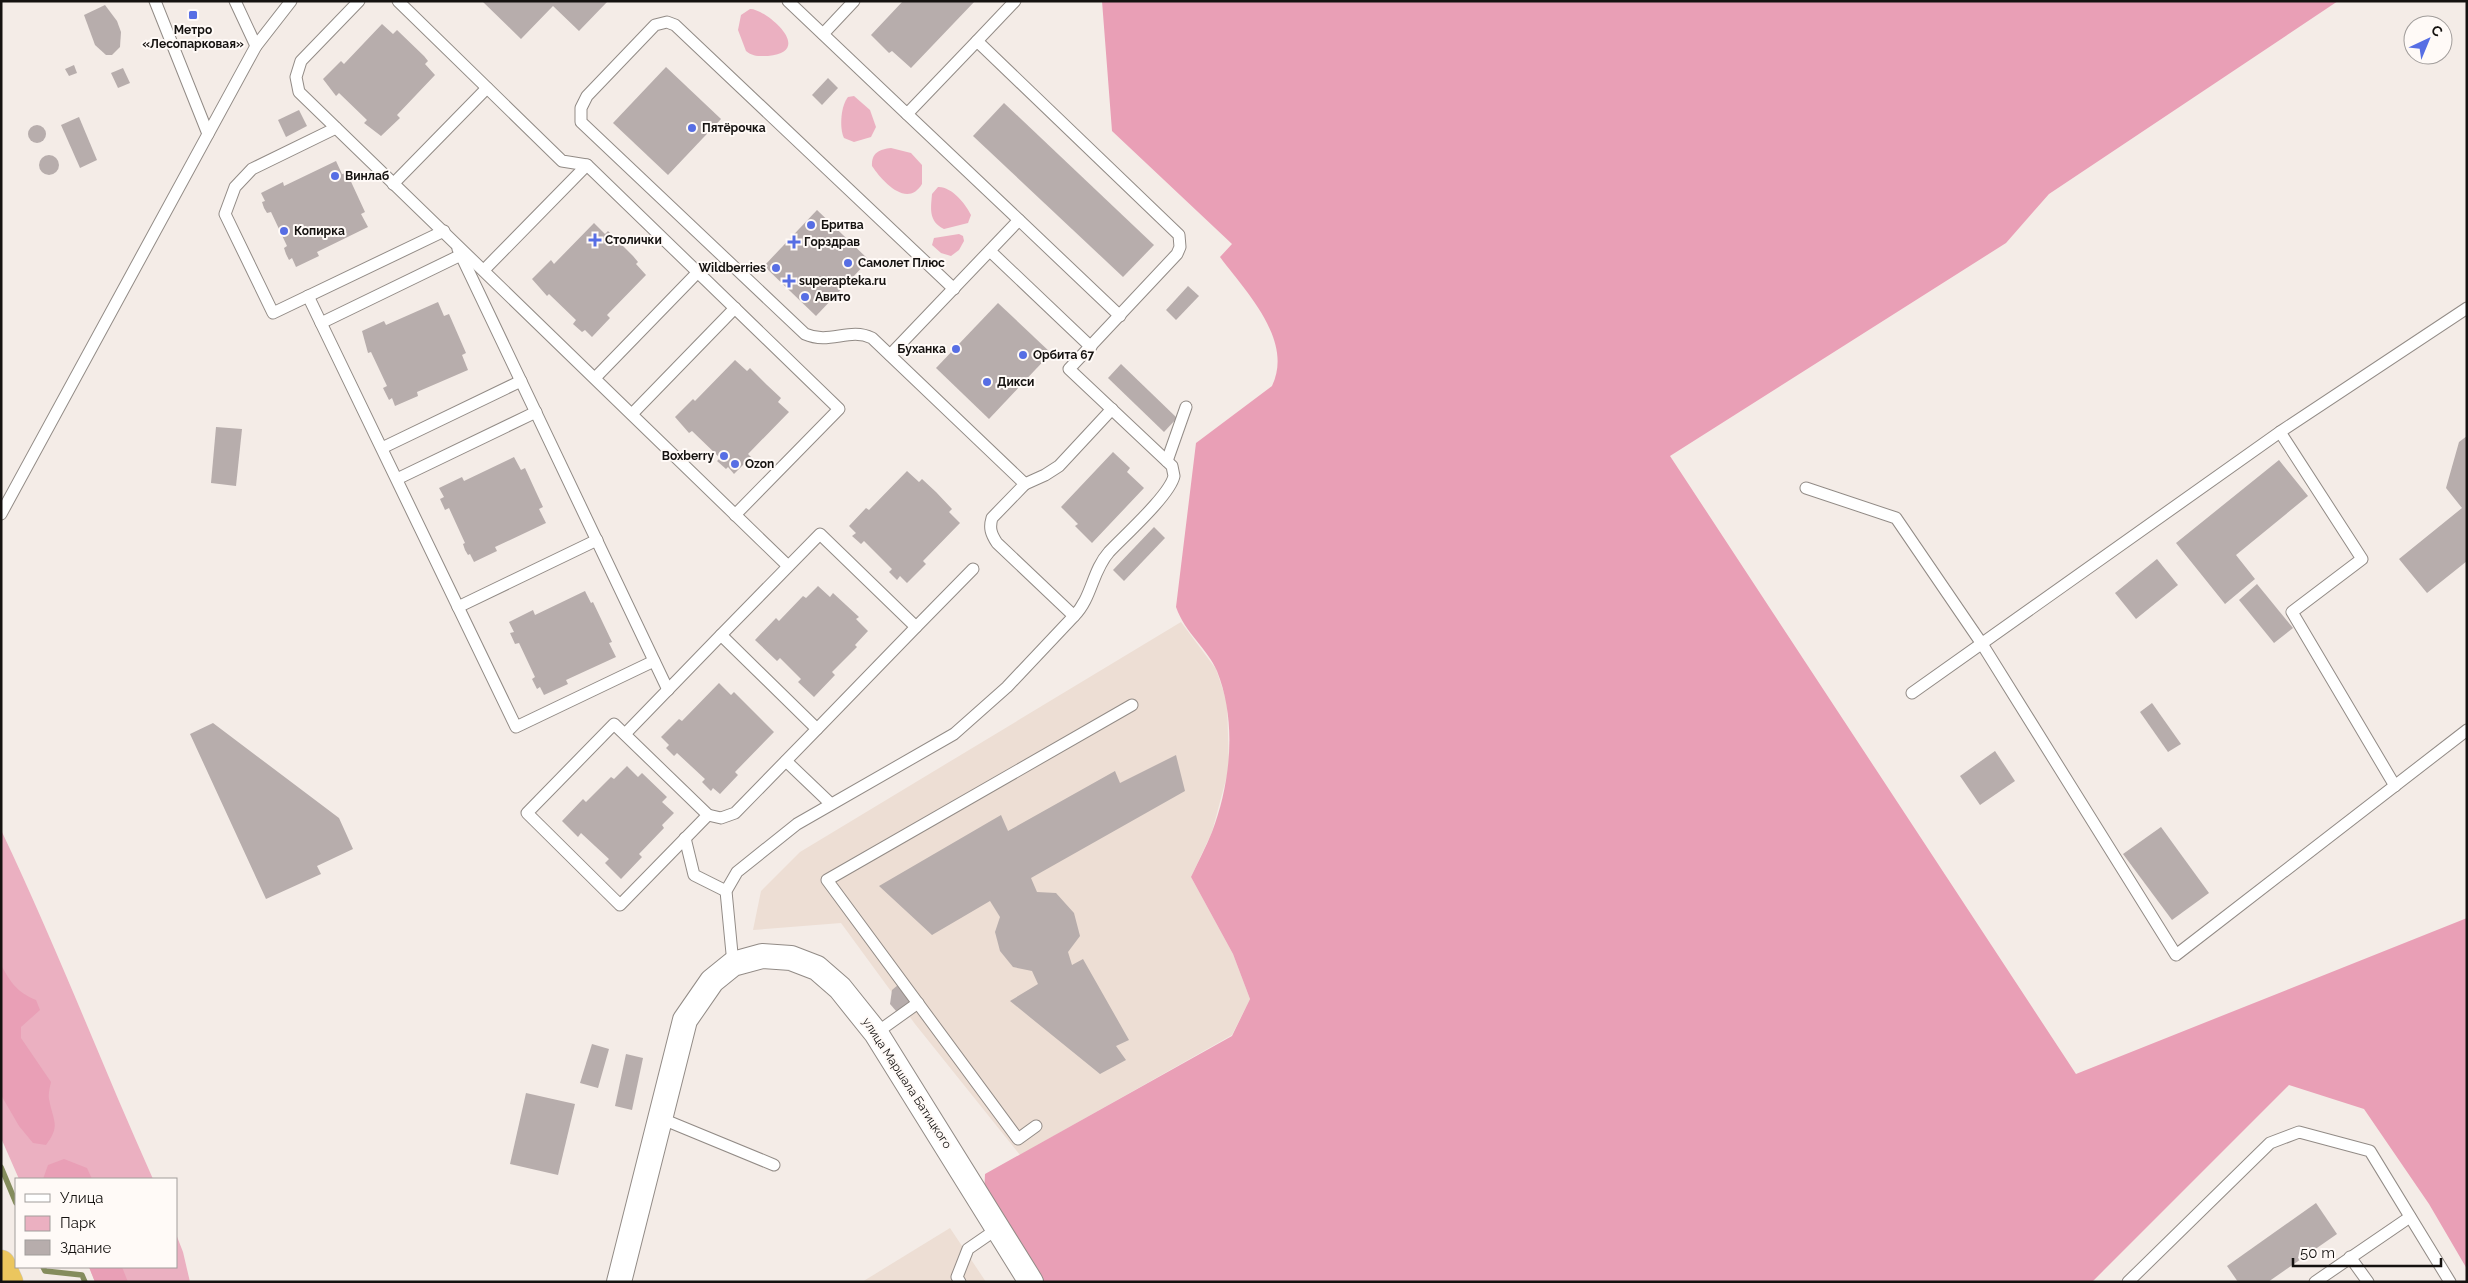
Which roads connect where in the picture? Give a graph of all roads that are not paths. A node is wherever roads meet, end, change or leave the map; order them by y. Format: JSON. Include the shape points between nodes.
{"nodes":[{"id":1,"x":155,"y":1,"type":"edge"},
{"id":2,"x":235,"y":1,"type":"edge"},
{"id":3,"x":291,"y":1,"type":"edge"},
{"id":4,"x":359,"y":1,"type":"edge"},
{"id":5,"x":398,"y":1,"type":"edge"},
{"id":6,"x":788,"y":1,"type":"edge"},
{"id":7,"x":854,"y":1,"type":"edge"},
{"id":8,"x":1015,"y":1,"type":"edge"},
{"id":9,"x":823,"y":34,"type":"junction"},
{"id":10,"x":977,"y":41,"type":"junction"},
{"id":11,"x":256,"y":46,"type":"junction"},
{"id":12,"x":487,"y":88,"type":"junction"},
{"id":13,"x":907,"y":114,"type":"junction"},
{"id":14,"x":336,"y":128,"type":"junction"},
{"id":15,"x":208,"y":134,"type":"junction"},
{"id":16,"x":587,"y":164,"type":"junction"},
{"id":17,"x":393,"y":184,"type":"junction"},
{"id":18,"x":1018,"y":220,"type":"junction"},
{"id":19,"x":444,"y":231,"type":"junction"},
{"id":20,"x":455,"y":242,"type":"junction"},
{"id":21,"x":990,"y":250,"type":"junction"},
{"id":22,"x":461,"y":255,"type":"junction"},
{"id":23,"x":484,"y":270,"type":"junction"},
{"id":24,"x":698,"y":272,"type":"junction"},
{"id":25,"x":954,"y":289,"type":"junction"},
{"id":26,"x":308,"y":296,"type":"junction"},
{"id":27,"x":735,"y":308,"type":"junction"},
{"id":28,"x":2467,"y":308,"type":"edge"},
{"id":29,"x":1120,"y":316,"type":"junction"},
{"id":30,"x":321,"y":323,"type":"junction"},
{"id":31,"x":1091,"y":347,"type":"junction"},
{"id":32,"x":890,"y":356,"type":"junction"},
{"id":33,"x":595,"y":378,"type":"junction"},
{"id":34,"x":521,"y":381,"type":"junction"},
{"id":35,"x":1186,"y":407,"type":"dead end"},
{"id":36,"x":1112,"y":410,"type":"junction"},
{"id":37,"x":536,"y":412,"type":"junction"},
{"id":38,"x":632,"y":414,"type":"junction"},
{"id":39,"x":2280,"y":432,"type":"junction"},
{"id":40,"x":382,"y":448,"type":"junction"},
{"id":41,"x":1167,"y":461,"type":"junction"},
{"id":42,"x":397,"y":479,"type":"junction"},
{"id":43,"x":1025,"y":484,"type":"junction"},
{"id":44,"x":1806,"y":488,"type":"dead end"},
{"id":45,"x":1,"y":514,"type":"edge"},
{"id":46,"x":735,"y":515,"type":"junction"},
{"id":47,"x":597,"y":540,"type":"junction"},
{"id":48,"x":788,"y":566,"type":"junction"},
{"id":49,"x":973,"y":569,"type":"dead end"},
{"id":50,"x":458,"y":607,"type":"junction"},
{"id":51,"x":1074,"y":616,"type":"junction"},
{"id":52,"x":916,"y":627,"type":"junction"},
{"id":53,"x":721,"y":635,"type":"junction"},
{"id":54,"x":1982,"y":644,"type":"junction"},
{"id":55,"x":654,"y":661,"type":"junction"},
{"id":56,"x":668,"y":690,"type":"junction"},
{"id":57,"x":1912,"y":693,"type":"dead end"},
{"id":58,"x":1132,"y":705,"type":"dead end"},
{"id":59,"x":817,"y":729,"type":"junction"},
{"id":60,"x":2467,"y":730,"type":"edge"},
{"id":61,"x":625,"y":734,"type":"junction"},
{"id":62,"x":786,"y":761,"type":"junction"},
{"id":63,"x":2395,"y":786,"type":"junction"},
{"id":64,"x":831,"y":804,"type":"junction"},
{"id":65,"x":708,"y":815,"type":"junction"},
{"id":66,"x":685,"y":838,"type":"junction"},
{"id":67,"x":726,"y":891,"type":"junction"},
{"id":68,"x":733,"y":964,"type":"junction"},
{"id":69,"x":918,"y":1003,"type":"junction"},
{"id":70,"x":876,"y":1033,"type":"junction"},
{"id":71,"x":660,"y":1118,"type":"junction"},
{"id":72,"x":1036,"y":1126,"type":"dead end"},
{"id":73,"x":774,"y":1165,"type":"dead end"},
{"id":74,"x":2410,"y":1217,"type":"junction"},
{"id":75,"x":997,"y":1229,"type":"junction"},
{"id":76,"x":2350,"y":1257,"type":"junction"},
{"id":77,"x":1,"y":1264,"type":"edge"},
{"id":78,"x":9,"y":1282,"type":"edge"},
{"id":79,"x":619,"y":1282,"type":"edge"},
{"id":80,"x":960,"y":1282,"type":"edge"},
{"id":81,"x":1031,"y":1282,"type":"edge"},
{"id":82,"x":2128,"y":1282,"type":"edge"},
{"id":83,"x":2315,"y":1282,"type":"edge"},
{"id":84,"x":2368,"y":1282,"type":"edge"},
{"id":85,"x":2450,"y":1282,"type":"edge"}],
"edges":[{"from":1,"to":15,"type":"lane"},
{"from":2,"to":11,"type":"lane"},
{"from":3,"to":11,"type":"lane"},
{"from":4,"to":14,"type":"lane","via":[[301,61],[296,78],[300,92]]},
{"from":5,"to":12,"type":"lane"},
{"from":6,"to":9,"type":"lane"},
{"from":7,"to":9,"type":"lane"},
{"from":8,"to":10,"type":"lane"},
{"from":9,"to":13,"type":"lane"},
{"from":10,"to":13,"type":"lane"},
{"from":10,"to":29,"type":"lane","via":[[1178,235],[1178,254]]},
{"from":11,"to":15,"type":"lane"},
{"from":12,"to":16,"type":"lane","via":[[562,161]]},
{"from":12,"to":17,"type":"lane"},
{"from":13,"to":18,"type":"lane"},
{"from":14,"to":17,"type":"lane"},
{"from":14,"to":26,"type":"lane","via":[[252,169],[235,186],[225,214],[273,313]]},
{"from":15,"to":45,"type":"lane"},
{"from":16,"to":23,"type":"lane"},
{"from":16,"to":24,"type":"lane"},
{"from":17,"to":19,"type":"lane"},
{"from":18,"to":21,"type":"lane"},
{"from":18,"to":29,"type":"lane"},
{"from":19,"to":20,"type":"lane"},
{"from":19,"to":26,"type":"lane"},
{"from":20,"to":22,"type":"lane"},
{"from":20,"to":23,"type":"lane"},
{"from":21,"to":25,"type":"lane"},
{"from":21,"to":31,"type":"lane"},
{"from":22,"to":30,"type":"lane"},
{"from":22,"to":34,"type":"lane"},
{"from":23,"to":33,"type":"lane"},
{"from":24,"to":27,"type":"lane"},
{"from":24,"to":33,"type":"lane"},
{"from":25,"to":32,"type":"lane"},
{"from":25,"to":32,"type":"lane","via":[[675,25],[667,22],[655,25],[587,96],[581,108],[581,122],[805,334],[827,339],[864,335],[872,338]]},
{"from":26,"to":30,"type":"lane"},
{"from":27,"to":38,"type":"lane"},
{"from":27,"to":46,"type":"lane","via":[[839,409]]},
{"from":28,"to":39,"type":"lane"},
{"from":29,"to":31,"type":"lane"},
{"from":30,"to":40,"type":"lane"},
{"from":31,"to":36,"type":"lane","via":[[1070,369]]},
{"from":32,"to":43,"type":"lane"},
{"from":33,"to":38,"type":"lane"},
{"from":34,"to":37,"type":"lane"},
{"from":34,"to":40,"type":"lane"},
{"from":35,"to":41,"type":"lane","via":[[1174,428]]},
{"from":36,"to":41,"type":"lane"},
{"from":36,"to":43,"type":"lane","via":[[1059,466]]},
{"from":37,"to":42,"type":"lane"},
{"from":37,"to":47,"type":"lane"},
{"from":38,"to":46,"type":"lane"},
{"from":39,"to":54,"type":"lane"},
{"from":39,"to":63,"type":"lane","via":[[2362,559],[2292,612]]},
{"from":40,"to":42,"type":"lane"},
{"from":41,"to":51,"type":"lane","via":[[1174,471],[1173,482],[1104,558],[1084,604]]},
{"from":42,"to":50,"type":"lane"},
{"from":43,"to":51,"type":"lane","via":[[992,518],[992,535]]},
{"from":44,"to":54,"type":"lane","via":[[1896,518]]},
{"from":46,"to":48,"type":"lane"},
{"from":47,"to":50,"type":"lane"},
{"from":47,"to":55,"type":"lane"},
{"from":48,"to":52,"type":"lane","via":[[820,534]]},
{"from":48,"to":53,"type":"lane"},
{"from":49,"to":52,"type":"lane"},
{"from":50,"to":55,"type":"lane","via":[[516,727]]},
{"from":51,"to":64,"type":"lane","via":[[1007,686],[954,734]]},
{"from":52,"to":59,"type":"lane"},
{"from":53,"to":56,"type":"lane"},
{"from":53,"to":59,"type":"lane"},
{"from":54,"to":57,"type":"lane"},
{"from":54,"to":63,"type":"lane","via":[[2176,955]]},
{"from":55,"to":56,"type":"lane"},
{"from":56,"to":61,"type":"lane"},
{"from":58,"to":69,"type":"lane","via":[[827,880]]},
{"from":59,"to":62,"type":"lane"},
{"from":60,"to":63,"type":"lane"},
{"from":61,"to":65,"type":"lane"},
{"from":61,"to":66,"type":"lane","via":[[614,724],[527,813],[620,905]]},
{"from":62,"to":64,"type":"lane"},
{"from":62,"to":65,"type":"lane","via":[[735,813],[720,818]]},
{"from":64,"to":67,"type":"lane","via":[[797,824],[737,872]]},
{"from":65,"to":66,"type":"lane"},
{"from":66,"to":67,"type":"lane","via":[[694,875]]},
{"from":67,"to":68,"type":"lane"},
{"from":68,"to":70,"type":"street","name":"улица Маршала Батицкого","via":[[762,956],[791,958],[817,968],[840,988]]},
{"from":68,"to":71,"type":"street","via":[[712,981],[685,1020]]},
{"from":69,"to":70,"type":"lane"},
{"from":69,"to":72,"type":"lane","via":[[1018,1139]]},
{"from":70,"to":75,"type":"street","name":"улица Маршала Батицкого"},
{"from":71,"to":73,"type":"lane"},
{"from":71,"to":79,"type":"street"},
{"from":74,"to":76,"type":"lane"},
{"from":74,"to":82,"type":"lane","via":[[2370,1151],[2299,1132],[2270,1143]]},
{"from":74,"to":85,"type":"lane"},
{"from":75,"to":80,"type":"lane","via":[[968,1249],[957,1277]]},
{"from":75,"to":81,"type":"street","name":"улица Маршала Батицкого"},
{"from":76,"to":83,"type":"lane"},
{"from":76,"to":84,"type":"lane"},
{"from":77,"to":78,"type":"highway"}]}
